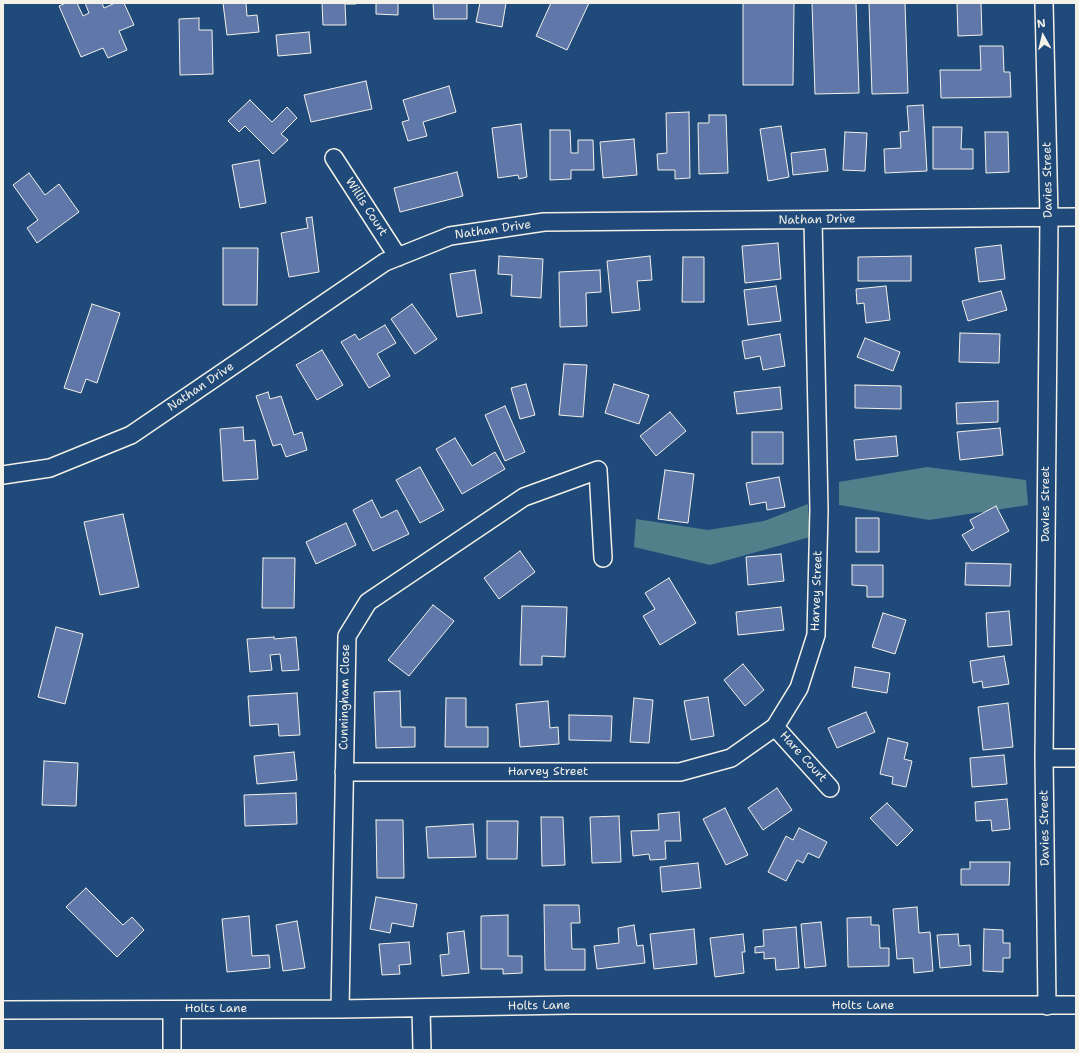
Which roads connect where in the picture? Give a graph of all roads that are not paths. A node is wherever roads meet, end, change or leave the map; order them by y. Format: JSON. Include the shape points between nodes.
{"nodes":[{"id":1,"x":1044,"y":3,"type":"edge"},
{"id":2,"x":334,"y":158,"type":"dead end"},
{"id":3,"x":1049,"y":217,"type":"junction"},
{"id":4,"x":1076,"y":217,"type":"edge"},
{"id":5,"x":813,"y":220,"type":"junction"},
{"id":6,"x":398,"y":257,"type":"junction"},
{"id":7,"x":3,"y":475,"type":"edge"},
{"id":8,"x":603,"y":558,"type":"dead end"},
{"id":9,"x":776,"y":726,"type":"junction"},
{"id":10,"x":1044,"y":758,"type":"junction"},
{"id":11,"x":1076,"y":758,"type":"edge"},
{"id":12,"x":344,"y":772,"type":"junction"},
{"id":13,"x":830,"y":788,"type":"dead end"},
{"id":14,"x":1076,"y":1005,"type":"edge"},
{"id":15,"x":1047,"y":1006,"type":"junction"},
{"id":16,"x":421,"y":1008,"type":"junction"},
{"id":17,"x":340,"y":1009,"type":"junction"},
{"id":18,"x":3,"y":1010,"type":"edge"},
{"id":19,"x":172,"y":1010,"type":"junction"},
{"id":20,"x":172,"y":1050,"type":"edge"},
{"id":21,"x":422,"y":1050,"type":"edge"}],
"edges":[{"from":1,"to":3,"type":"street","name":"Davies Street"},
{"from":2,"to":6,"type":"street","name":"Willis Court"},
{"from":3,"to":4,"type":"street","name":"Nathan Drive"},
{"from":3,"to":5,"type":"street","name":"Nathan Drive"},
{"from":3,"to":10,"type":"street","name":"Davies Street"},
{"from":5,"to":6,"type":"street","name":"Nathan Drive","via":[[544,222],[450,236]]},
{"from":5,"to":9,"type":"street","name":"Harvey Street","via":[[819,510],[816,635],[799,688]]},
{"from":6,"to":7,"type":"street","name":"Nathan Drive","via":[[385,262],[132,435],[50,468]]},
{"from":8,"to":12,"type":"street","name":"Cunningham Close","via":[[598,470],[524,497],[368,602],[347,636]]},
{"from":9,"to":12,"type":"street","name":"Harvey Street","via":[[730,758],[680,772]]},
{"from":9,"to":13,"type":"street","name":"Hare Court"},
{"from":10,"to":11,"type":"street"},
{"from":10,"to":15,"type":"street","name":"Davies Street"},
{"from":12,"to":17,"type":"street","name":"Cunningham Close"},
{"from":14,"to":15,"type":"street","name":"Holts Lane"},
{"from":15,"to":16,"type":"street","name":"Holts Lane","via":[[569,1005]]},
{"from":16,"to":17,"type":"street","name":"Holts Lane"},
{"from":16,"to":21,"type":"street"},
{"from":17,"to":19,"type":"street","name":"Holts Lane"},
{"from":18,"to":19,"type":"street","name":"Holts Lane"},
{"from":19,"to":20,"type":"street"}]}
